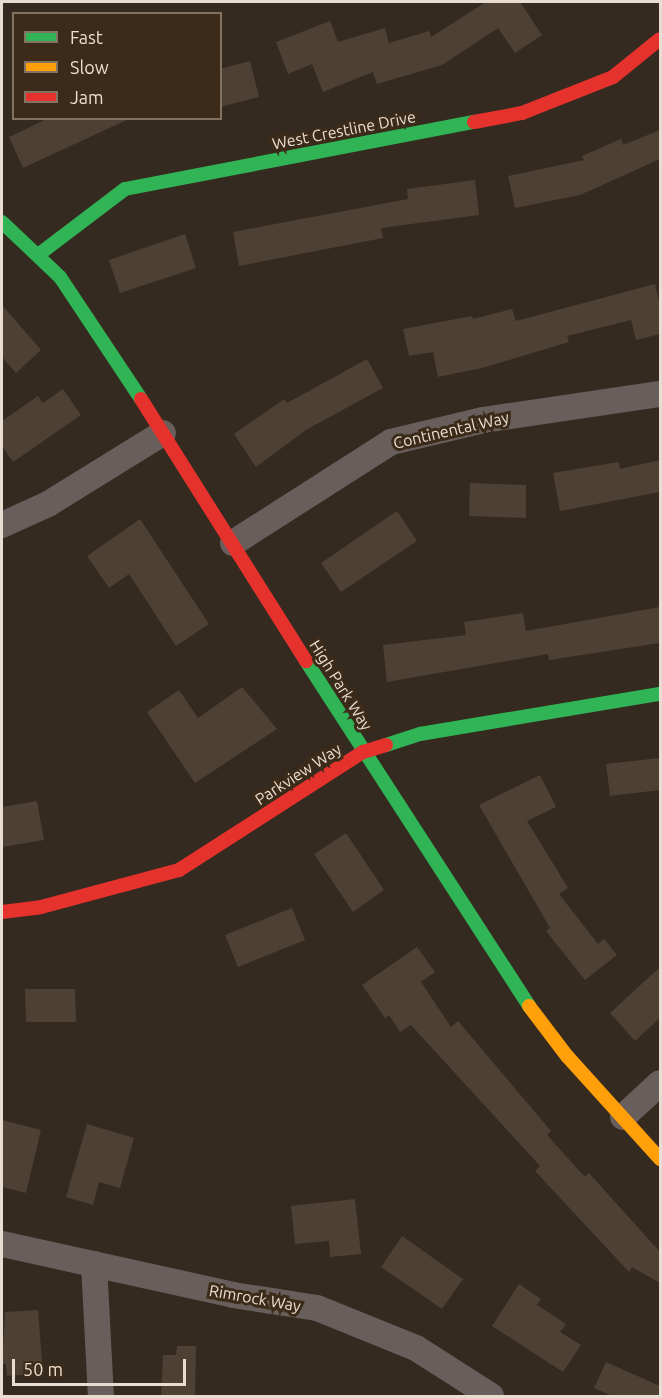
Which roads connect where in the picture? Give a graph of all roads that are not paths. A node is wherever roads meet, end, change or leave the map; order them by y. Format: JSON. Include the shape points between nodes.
{"nodes":[{"id":1,"x":660,"y":39,"type":"edge"},
{"id":2,"x":2,"y":222,"type":"edge"},
{"id":3,"x":38,"y":255,"type":"junction"},
{"id":4,"x":660,"y":394,"type":"edge"},
{"id":5,"x":163,"y":434,"type":"junction"},
{"id":6,"x":2,"y":525,"type":"edge"},
{"id":7,"x":233,"y":543,"type":"junction"},
{"id":8,"x":660,"y":694,"type":"edge"},
{"id":9,"x":363,"y":752,"type":"junction"},
{"id":10,"x":2,"y":912,"type":"edge"},
{"id":11,"x":660,"y":1083,"type":"edge"},
{"id":12,"x":623,"y":1117,"type":"junction"},
{"id":13,"x":660,"y":1159,"type":"edge"},
{"id":14,"x":2,"y":1244,"type":"edge"},
{"id":15,"x":94,"y":1264,"type":"junction"},
{"id":16,"x":101,"y":1396,"type":"edge"},
{"id":17,"x":491,"y":1396,"type":"edge"}],
"edges":[{"from":1,"to":3,"type":"street","name":"West Crestline Drive","via":[[613,77],[522,113],[125,189]]},
{"from":2,"to":3,"type":"street","name":"High Park Way"},
{"from":3,"to":5,"type":"street","name":"High Park Way","via":[[82,305]]},
{"from":4,"to":7,"type":"street","name":"Continental Way","via":[[483,420],[391,442]]},
{"from":5,"to":6,"type":"street","via":[[48,504]]},
{"from":5,"to":7,"type":"street","name":"High Park Way"},
{"from":7,"to":9,"type":"street","name":"High Park Way"},
{"from":8,"to":9,"type":"street","name":"Parkview Way","via":[[420,734]]},
{"from":9,"to":10,"type":"street","name":"Parkview Way","via":[[179,870],[41,907]]},
{"from":9,"to":12,"type":"street","name":"High Park Way","via":[[531,1009],[567,1056]]},
{"from":11,"to":12,"type":"street"},
{"from":12,"to":13,"type":"street","name":"High Park Way"},
{"from":14,"to":15,"type":"street","name":"Rimrock Way"},
{"from":15,"to":16,"type":"street"},
{"from":15,"to":17,"type":"street","name":"Rimrock Way","via":[[233,1296],[317,1308],[416,1348]]}]}
